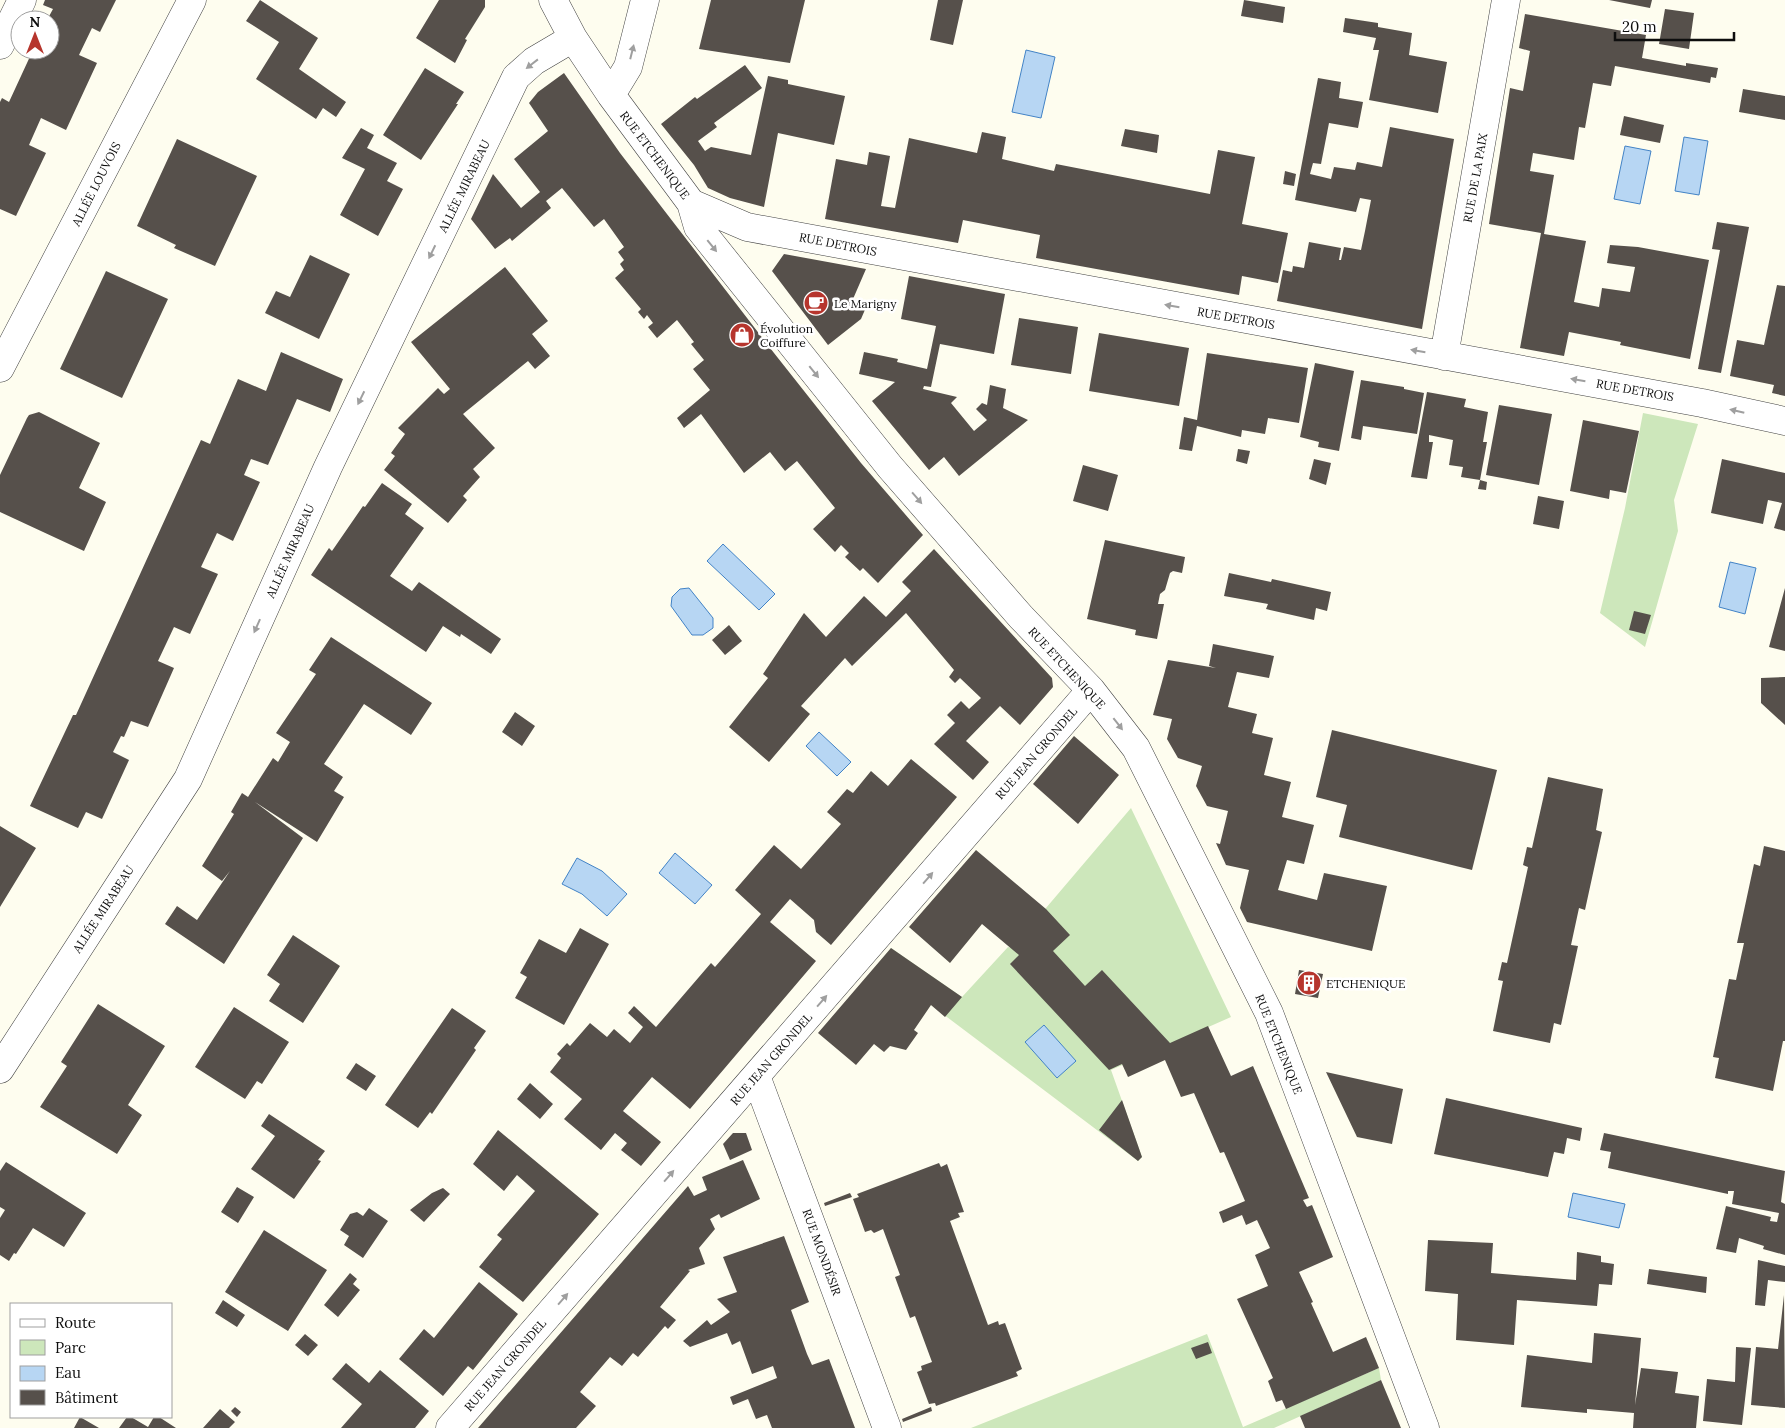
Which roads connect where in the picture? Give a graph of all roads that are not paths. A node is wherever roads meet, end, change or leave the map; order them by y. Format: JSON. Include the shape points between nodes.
{"nodes":[{"id":1,"x":22,"y":0,"type":"edge"},
{"id":2,"x":192,"y":0,"type":"edge"},
{"id":3,"x":553,"y":0,"type":"edge"},
{"id":4,"x":645,"y":0,"type":"edge"},
{"id":5,"x":1506,"y":0,"type":"edge"},
{"id":6,"x":573,"y":38,"type":"junction"},
{"id":7,"x":0,"y":46,"type":"edge"},
{"id":8,"x":611,"y":95,"type":"junction"},
{"id":9,"x":691,"y":203,"type":"junction"},
{"id":10,"x":1444,"y":356,"type":"junction"},
{"id":11,"x":0,"y":368,"type":"edge"},
{"id":12,"x":1785,"y":421,"type":"edge"},
{"id":13,"x":1091,"y":690,"type":"junction"},
{"id":14,"x":0,"y":1069,"type":"edge"},
{"id":15,"x":756,"y":1076,"type":"junction"},
{"id":16,"x":450,"y":1428,"type":"edge"},
{"id":17,"x":887,"y":1428,"type":"edge"},
{"id":18,"x":1425,"y":1428,"type":"edge"}],
"edges":[{"from":1,"to":7,"type":"street"},
{"from":2,"to":11,"type":"street","name":"ALLÉE LOUVOIS"},
{"from":3,"to":6,"type":"street","name":"RUE ETCHENIQUE"},
{"from":8,"to":4,"type":"street","one_way":true,"via":[[628,67]]},
{"from":5,"to":10,"type":"street","name":"RUE DE LA PAIX"},
{"from":6,"to":8,"type":"street","name":"RUE ETCHENIQUE"},
{"from":6,"to":14,"type":"street","name":"ALLÉE MIRABEAU","one_way":true,"via":[[534,61],[516,77],[328,467],[188,779]]},
{"from":8,"to":9,"type":"street","name":"RUE ETCHENIQUE"},
{"from":10,"to":9,"type":"street","name":"RUE DETROIS","one_way":true,"via":[[747,227]]},
{"from":9,"to":13,"type":"street","name":"RUE ETCHENIQUE","one_way":true,"via":[[698,227],[890,467],[1021,617]]},
{"from":12,"to":10,"type":"street","name":"RUE DETROIS","one_way":true,"via":[[1702,402]]},
{"from":15,"to":13,"type":"street","name":"RUE JEAN GRONDEL","one_way":true},
{"from":13,"to":18,"type":"street","name":"RUE ETCHENIQUE","one_way":true,"via":[[1136,748],[1269,1013]]},
{"from":16,"to":15,"type":"street","name":"RUE JEAN GRONDEL","one_way":true},
{"from":15,"to":17,"type":"street","name":"RUE MONDÉSIR"}]}
